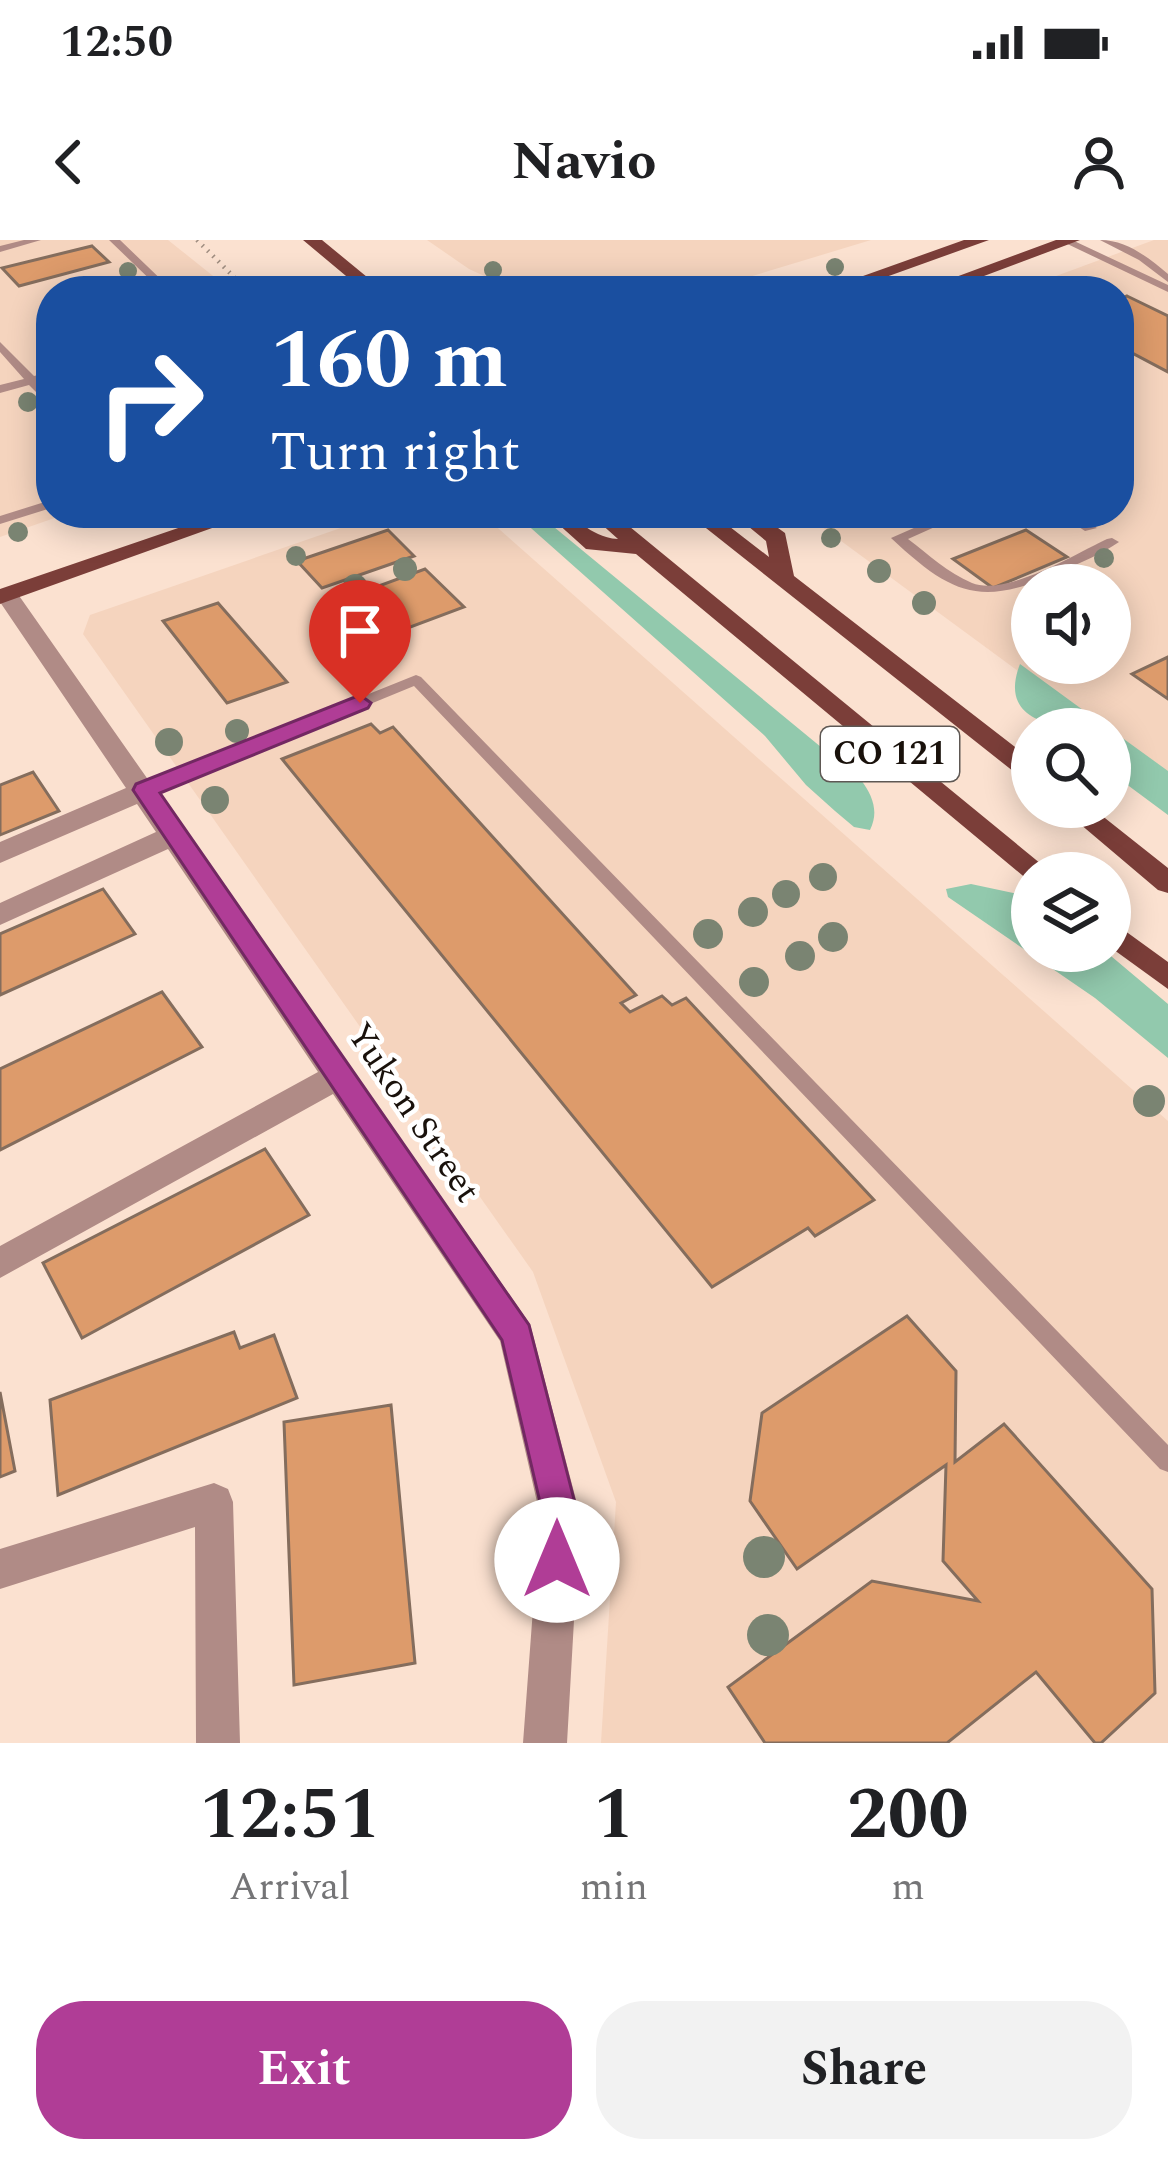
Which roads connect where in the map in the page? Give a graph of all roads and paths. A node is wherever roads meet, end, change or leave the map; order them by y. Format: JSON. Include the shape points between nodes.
{"nodes":[{"id":1,"x":36,"y":240,"type":"edge"},
{"id":2,"x":114,"y":240,"type":"edge"},
{"id":3,"x":197,"y":240,"type":"edge"},
{"id":4,"x":311,"y":240,"type":"edge"},
{"id":5,"x":981,"y":240,"type":"edge"},
{"id":6,"x":1068,"y":240,"type":"edge"},
{"id":7,"x":1105,"y":240,"type":"edge"},
{"id":8,"x":0,"y":249,"type":"edge"},
{"id":9,"x":152,"y":276,"type":"edge"},
{"id":10,"x":233,"y":276,"type":"edge"},
{"id":11,"x":356,"y":276,"type":"edge"},
{"id":12,"x":874,"y":276,"type":"edge"},
{"id":13,"x":968,"y":276,"type":"edge"},
{"id":14,"x":1168,"y":279,"type":"edge"},
{"id":15,"x":1168,"y":289,"type":"edge"},
{"id":16,"x":0,"y":345,"type":"edge"},
{"id":17,"x":36,"y":378,"type":"edge"},
{"id":18,"x":31,"y":380,"type":"junction"},
{"id":19,"x":36,"y":386,"type":"edge"},
{"id":20,"x":0,"y":389,"type":"edge"},
{"id":21,"x":36,"y":509,"type":"edge"},
{"id":22,"x":0,"y":520,"type":"edge"},
{"id":23,"x":200,"y":528,"type":"edge"},
{"id":24,"x":574,"y":528,"type":"edge"},
{"id":25,"x":617,"y":528,"type":"edge"},
{"id":26,"x":719,"y":528,"type":"edge"},
{"id":27,"x":763,"y":528,"type":"edge"},
{"id":28,"x":922,"y":528,"type":"edge"},
{"id":29,"x":1112,"y":542,"type":"dead end"},
{"id":30,"x":642,"y":548,"type":"junction"},
{"id":31,"x":783,"y":575,"type":"junction"},
{"id":32,"x":3,"y":596,"type":"edge"},
{"id":33,"x":1011,"y":756,"type":"edge"},
{"id":34,"x":145,"y":790,"type":"junction"},
{"id":35,"x":1099,"y":828,"type":"edge"},
{"id":36,"x":175,"y":835,"type":"junction"},
{"id":37,"x":1012,"y":852,"type":"edge"},
{"id":38,"x":0,"y":853,"type":"edge"},
{"id":39,"x":1168,"y":883,"type":"edge"},
{"id":40,"x":0,"y":915,"type":"edge"},
{"id":41,"x":1131,"y":948,"type":"edge"},
{"id":42,"x":1168,"y":978,"type":"edge"},
{"id":43,"x":340,"y":1075,"type":"junction"},
{"id":44,"x":0,"y":1263,"type":"edge"},
{"id":45,"x":1168,"y":1461,"type":"edge"},
{"id":46,"x":0,"y":1569,"type":"edge"},
{"id":47,"x":218,"y":1743,"type":"edge"},
{"id":48,"x":544,"y":1743,"type":"edge"}],
"edges":[{"from":1,"to":8,"type":"lane"},
{"from":2,"to":9,"type":"lane"},
{"from":3,"to":10,"type":"path"},
{"from":4,"to":11,"type":"main road"},
{"from":5,"to":12,"type":"main road"},
{"from":6,"to":13,"type":"main road"},
{"from":6,"to":15,"type":"lane"},
{"from":7,"to":14,"type":"lane"},
{"from":16,"to":18,"type":"lane"},
{"from":17,"to":18,"type":"lane"},
{"from":18,"to":19,"type":"lane"},
{"from":18,"to":20,"type":"lane"},
{"from":21,"to":22,"type":"lane"},
{"from":23,"to":32,"type":"main road"},
{"from":24,"to":30,"type":"main road","via":[[594,544]]},
{"from":25,"to":30,"type":"main road","number":"CO 121"},
{"from":26,"to":31,"type":"main road","number":"CO 121"},
{"from":27,"to":31,"type":"main road","via":[[777,538]]},
{"from":28,"to":29,"type":"lane","via":[[898,538],[972,590],[994,592]]},
{"from":30,"to":37,"type":"main road","number":"CO 121"},
{"from":31,"to":33,"type":"main road","number":"CO 121"},
{"from":32,"to":34,"type":"street","name":"Yukon Street"},
{"from":34,"to":36,"type":"street","name":"Yukon Street"},
{"from":34,"to":38,"type":"street"},
{"from":34,"to":45,"type":"lane","via":[[416,680]]},
{"from":35,"to":39,"type":"main road"},
{"from":36,"to":40,"type":"street"},
{"from":36,"to":43,"type":"street","name":"Yukon Street"},
{"from":41,"to":42,"type":"main road"},
{"from":43,"to":44,"type":"street"},
{"from":43,"to":48,"type":"street","name":"Yukon Street","via":[[517,1335],[560,1515]]},
{"from":46,"to":47,"type":"street","via":[[214,1502]]}]}
